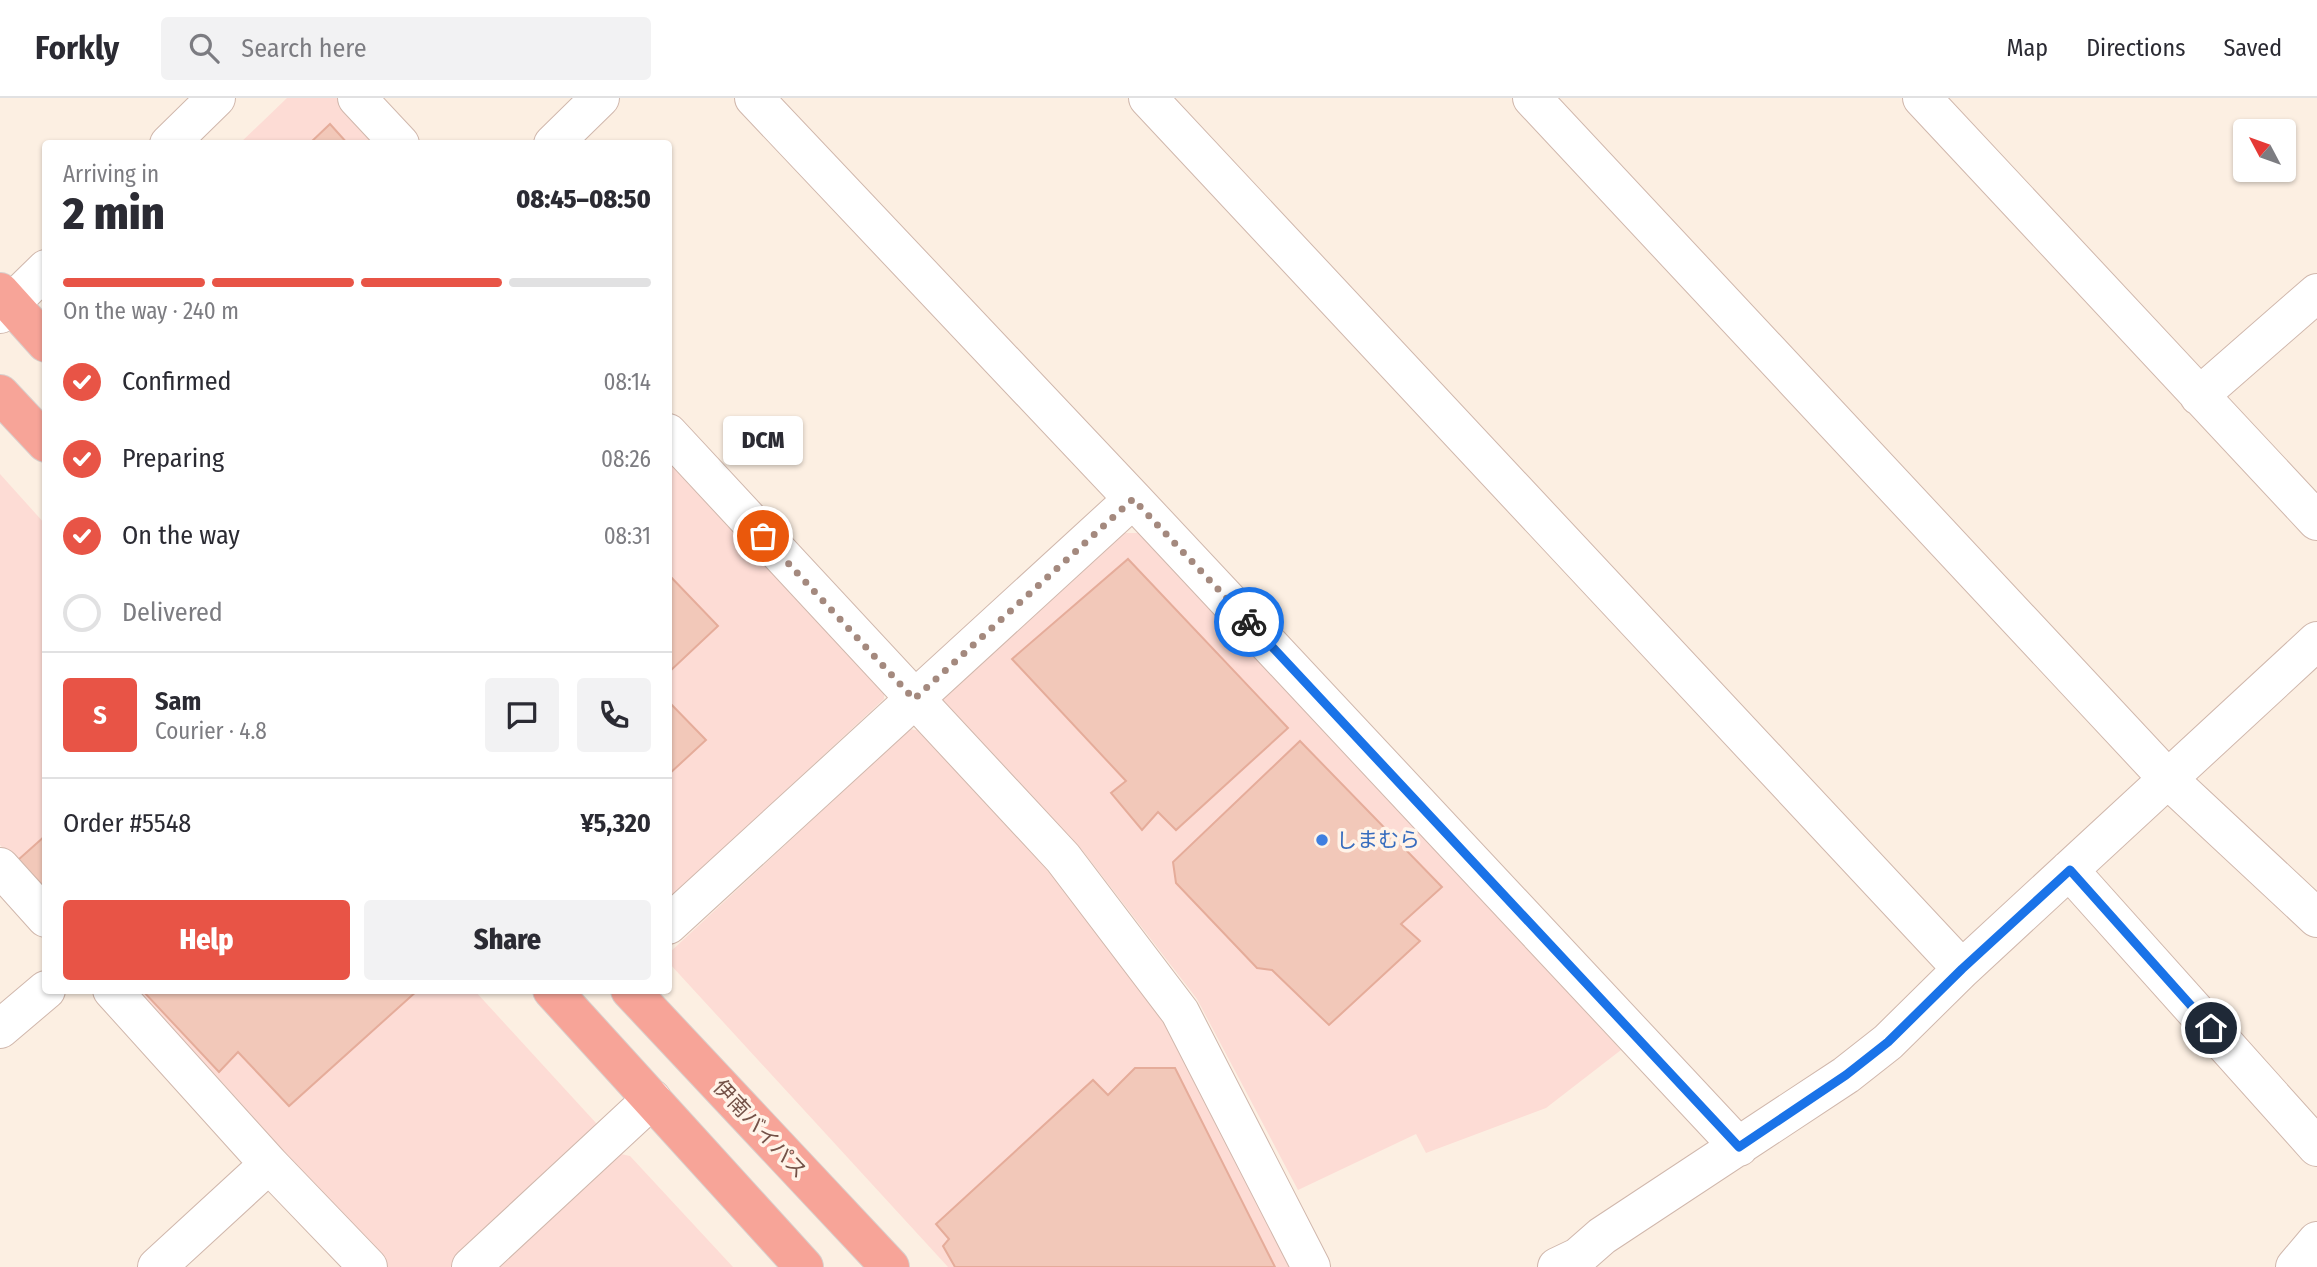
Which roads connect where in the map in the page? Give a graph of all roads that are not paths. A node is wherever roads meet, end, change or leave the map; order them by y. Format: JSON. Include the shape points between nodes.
{"nodes":[{"id":1,"x":216,"y":98,"type":"edge"},
{"id":2,"x":357,"y":98,"type":"edge"},
{"id":3,"x":600,"y":98,"type":"edge"},
{"id":4,"x":754,"y":98,"type":"edge"},
{"id":5,"x":1148,"y":98,"type":"edge"},
{"id":6,"x":1532,"y":98,"type":"edge"},
{"id":7,"x":1922,"y":98,"type":"edge"},
{"id":8,"x":173,"y":140,"type":"edge"},
{"id":9,"x":396,"y":140,"type":"edge"},
{"id":10,"x":557,"y":140,"type":"edge"},
{"id":11,"x":42,"y":272,"type":"edge"},
{"id":12,"x":2317,"y":293,"type":"edge"},
{"id":13,"x":4,"y":303,"type":"edge"},
{"id":14,"x":42,"y":338,"type":"edge"},
{"id":15,"x":0,"y":394,"type":"edge"},
{"id":16,"x":2199,"y":396,"type":"junction"},
{"id":17,"x":672,"y":437,"type":"edge"},
{"id":18,"x":42,"y":439,"type":"edge"},
{"id":19,"x":1133,"y":499,"type":"junction"},
{"id":20,"x":2317,"y":521,"type":"edge"},
{"id":21,"x":2317,"y":641,"type":"edge"},
{"id":22,"x":914,"y":699,"type":"junction"},
{"id":23,"x":2169,"y":779,"type":"junction"},
{"id":24,"x":0,"y":867,"type":"edge"},
{"id":25,"x":2070,"y":870,"type":"junction"},
{"id":26,"x":42,"y":914,"type":"edge"},
{"id":27,"x":2317,"y":918,"type":"edge"},
{"id":28,"x":672,"y":921,"type":"edge"},
{"id":29,"x":1962,"y":969,"type":"junction"},
{"id":30,"x":42,"y":994,"type":"edge"},
{"id":31,"x":116,"y":994,"type":"edge"},
{"id":32,"x":556,"y":994,"type":"edge"},
{"id":33,"x":634,"y":994,"type":"edge"},
{"id":34,"x":0,"y":1029,"type":"edge"},
{"id":35,"x":652,"y":1098,"type":"junction"},
{"id":36,"x":1739,"y":1147,"type":"junction"},
{"id":37,"x":2317,"y":1147,"type":"edge"},
{"id":38,"x":270,"y":1164,"type":"junction"},
{"id":39,"x":2317,"y":1241,"type":"edge"},
{"id":40,"x":1573,"y":1264,"type":"edge"},
{"id":41,"x":157,"y":1267,"type":"edge"},
{"id":42,"x":368,"y":1267,"type":"edge"},
{"id":43,"x":471,"y":1267,"type":"edge"},
{"id":44,"x":804,"y":1267,"type":"edge"},
{"id":45,"x":890,"y":1267,"type":"edge"},
{"id":46,"x":1311,"y":1267,"type":"edge"},
{"id":47,"x":2295,"y":1267,"type":"edge"}],
"edges":[{"from":1,"to":8,"type":"street"},
{"from":2,"to":9,"type":"street"},
{"from":3,"to":10,"type":"street"},
{"from":4,"to":19,"type":"street"},
{"from":5,"to":29,"type":"street"},
{"from":6,"to":23,"type":"street"},
{"from":7,"to":16,"type":"street"},
{"from":11,"to":13,"type":"street"},
{"from":12,"to":16,"type":"street"},
{"from":13,"to":14,"type":"highway"},
{"from":15,"to":18,"type":"highway"},
{"from":16,"to":20,"type":"street"},
{"from":17,"to":22,"type":"street"},
{"from":19,"to":22,"type":"street"},
{"from":19,"to":36,"type":"street"},
{"from":21,"to":23,"type":"street"},
{"from":22,"to":28,"type":"street"},
{"from":22,"to":46,"type":"street","via":[[1063,858],[1180,1012]]},
{"from":23,"to":25,"type":"street"},
{"from":23,"to":27,"type":"street"},
{"from":24,"to":26,"type":"street"},
{"from":25,"to":29,"type":"street"},
{"from":25,"to":37,"type":"street"},
{"from":29,"to":36,"type":"street","via":[[1888,1042]]},
{"from":30,"to":34,"type":"street"},
{"from":31,"to":38,"type":"street"},
{"from":32,"to":35,"type":"highway"},
{"from":33,"to":45,"type":"highway","name":"伊南バイパス"},
{"from":35,"to":43,"type":"street"},
{"from":35,"to":44,"type":"highway"},
{"from":36,"to":40,"type":"street","via":[[1602,1236]]},
{"from":38,"to":41,"type":"street"},
{"from":38,"to":42,"type":"street"},
{"from":39,"to":47,"type":"street"}]}
